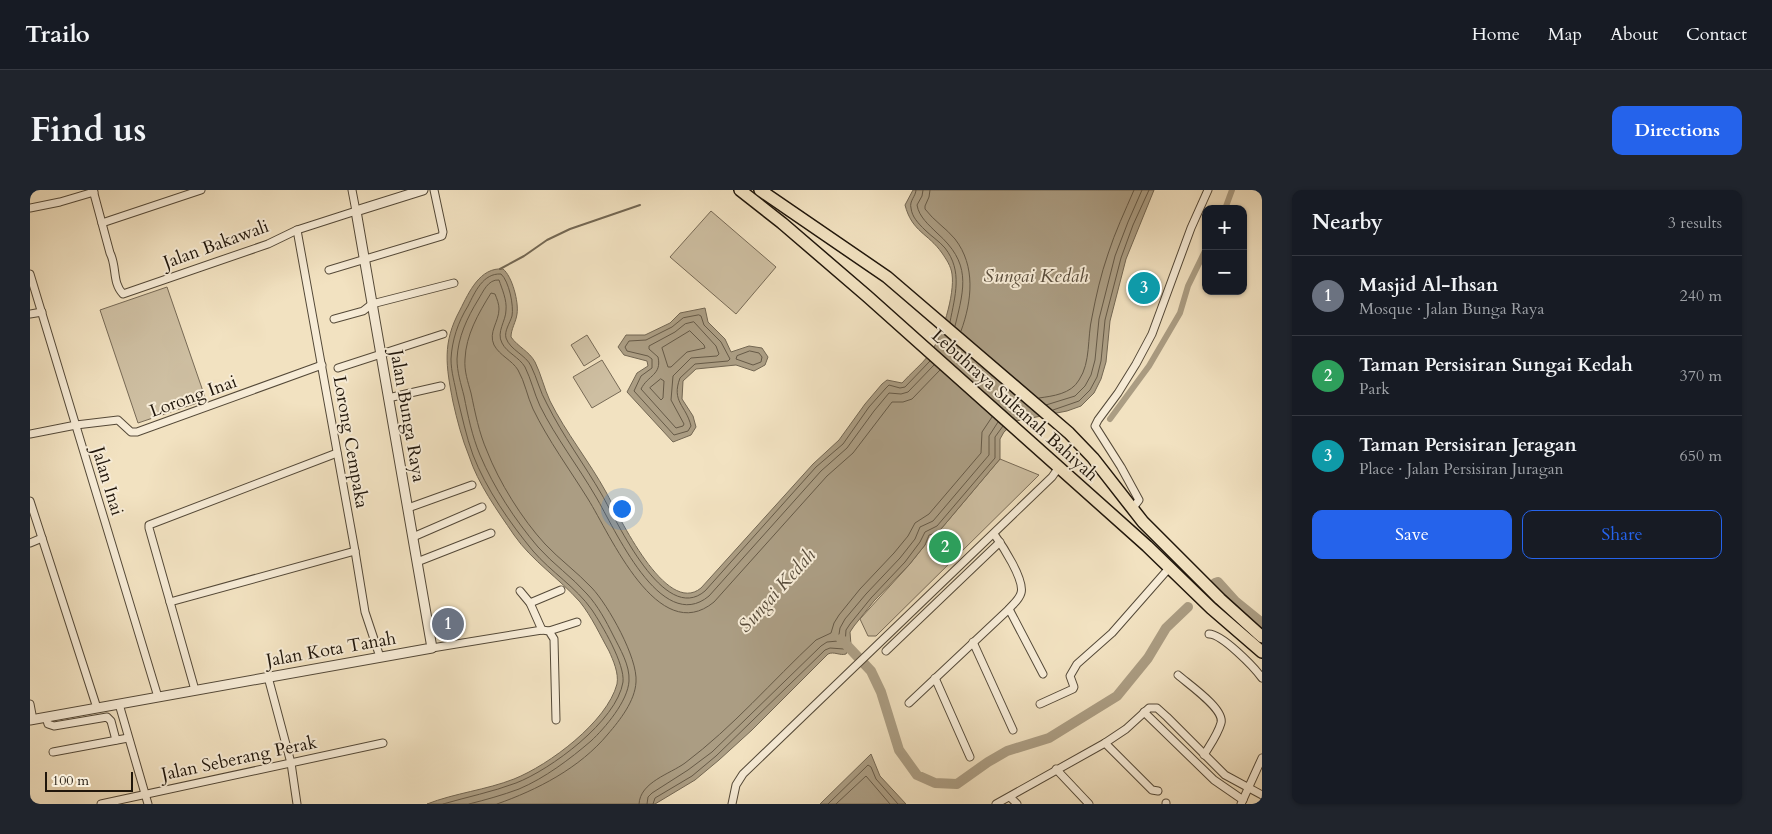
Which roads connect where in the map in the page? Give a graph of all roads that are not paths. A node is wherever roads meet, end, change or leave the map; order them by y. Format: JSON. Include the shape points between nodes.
{"nodes":[{"id":1,"x":201,"y":190,"type":"edge"},
{"id":2,"x":352,"y":190,"type":"edge"},
{"id":3,"x":423,"y":190,"type":"edge"},
{"id":4,"x":434,"y":190,"type":"edge"},
{"id":5,"x":740,"y":190,"type":"edge"},
{"id":6,"x":760,"y":190,"type":"edge"},
{"id":7,"x":1208,"y":190,"type":"edge"},
{"id":8,"x":94,"y":191,"type":"edge"},
{"id":9,"x":30,"y":208,"type":"edge"},
{"id":10,"x":356,"y":211,"type":"junction"},
{"id":11,"x":102,"y":223,"type":"junction"},
{"id":12,"x":297,"y":230,"type":"junction"},
{"id":13,"x":364,"y":258,"type":"junction"},
{"id":14,"x":329,"y":270,"type":"dead end"},
{"id":15,"x":30,"y":274,"type":"edge"},
{"id":16,"x":454,"y":283,"type":"dead end"},
{"id":17,"x":372,"y":304,"type":"junction"},
{"id":18,"x":42,"y":312,"type":"junction"},
{"id":19,"x":30,"y":314,"type":"edge"},
{"id":20,"x":334,"y":318,"type":"dead end"},
{"id":21,"x":443,"y":334,"type":"dead end"},
{"id":22,"x":381,"y":354,"type":"junction"},
{"id":23,"x":322,"y":365,"type":"junction"},
{"id":24,"x":338,"y":368,"type":"dead end"},
{"id":25,"x":441,"y":386,"type":"dead end"},
{"id":26,"x":388,"y":398,"type":"junction"},
{"id":27,"x":76,"y":425,"type":"junction"},
{"id":28,"x":30,"y":434,"type":"edge"},
{"id":29,"x":338,"y":453,"type":"junction"},
{"id":30,"x":1059,"y":467,"type":"junction"},
{"id":31,"x":472,"y":485,"type":"dead end"},
{"id":32,"x":30,"y":501,"type":"edge"},
{"id":33,"x":482,"y":507,"type":"dead end"},
{"id":34,"x":408,"y":508,"type":"junction"},
{"id":35,"x":1132,"y":510,"type":"junction"},
{"id":36,"x":491,"y":533,"type":"dead end"},
{"id":37,"x":994,"y":534,"type":"junction"},
{"id":38,"x":413,"y":537,"type":"junction"},
{"id":39,"x":42,"y":538,"type":"junction"},
{"id":40,"x":30,"y":542,"type":"edge"},
{"id":41,"x":1000,"y":542,"type":"junction"},
{"id":42,"x":355,"y":551,"type":"junction"},
{"id":43,"x":417,"y":562,"type":"junction"},
{"id":44,"x":1170,"y":567,"type":"junction"},
{"id":45,"x":561,"y":590,"type":"dead end"},
{"id":46,"x":520,"y":591,"type":"dead end"},
{"id":47,"x":170,"y":602,"type":"junction"},
{"id":48,"x":530,"y":603,"type":"junction"},
{"id":49,"x":1009,"y":609,"type":"junction"},
{"id":50,"x":577,"y":622,"type":"dead end"},
{"id":51,"x":545,"y":630,"type":"junction"},
{"id":52,"x":1209,"y":634,"type":"dead end"},
{"id":53,"x":1262,"y":638,"type":"edge"},
{"id":54,"x":973,"y":642,"type":"junction"},
{"id":55,"x":432,"y":648,"type":"junction"},
{"id":56,"x":886,"y":651,"type":"dead end"},
{"id":57,"x":1262,"y":652,"type":"edge"},
{"id":58,"x":380,"y":657,"type":"junction"},
{"id":59,"x":1043,"y":674,"type":"dead end"},
{"id":60,"x":1178,"y":675,"type":"dead end"},
{"id":61,"x":268,"y":677,"type":"junction"},
{"id":62,"x":935,"y":678,"type":"junction"},
{"id":63,"x":1262,"y":678,"type":"edge"},
{"id":64,"x":195,"y":690,"type":"junction"},
{"id":65,"x":158,"y":697,"type":"junction"},
{"id":66,"x":909,"y":703,"type":"dead end"},
{"id":67,"x":30,"y":704,"type":"edge"},
{"id":68,"x":119,"y":704,"type":"junction"},
{"id":69,"x":1040,"y":704,"type":"dead end"},
{"id":70,"x":98,"y":708,"type":"junction"},
{"id":71,"x":1144,"y":712,"type":"junction"},
{"id":72,"x":46,"y":718,"type":"junction"},
{"id":73,"x":31,"y":720,"type":"edge"},
{"id":74,"x":556,"y":720,"type":"dead end"},
{"id":75,"x":1013,"y":730,"type":"dead end"},
{"id":76,"x":128,"y":738,"type":"junction"},
{"id":77,"x":116,"y":740,"type":"junction"},
{"id":78,"x":384,"y":743,"type":"dead end"},
{"id":79,"x":1105,"y":743,"type":"junction"},
{"id":80,"x":53,"y":752,"type":"dead end"},
{"id":81,"x":1204,"y":755,"type":"junction"},
{"id":82,"x":970,"y":756,"type":"dead end"},
{"id":83,"x":1262,"y":758,"type":"edge"},
{"id":84,"x":291,"y":763,"type":"junction"},
{"id":85,"x":1056,"y":769,"type":"junction"},
{"id":86,"x":1249,"y":788,"type":"junction"},
{"id":87,"x":1158,"y":791,"type":"dead end"},
{"id":88,"x":145,"y":794,"type":"junction"},
{"id":89,"x":1262,"y":794,"type":"edge"},
{"id":90,"x":1010,"y":797,"type":"junction"},
{"id":91,"x":1242,"y":802,"type":"edge"},
{"id":92,"x":101,"y":804,"type":"edge"},
{"id":93,"x":148,"y":804,"type":"edge"},
{"id":94,"x":297,"y":804,"type":"edge"},
{"id":95,"x":732,"y":804,"type":"edge"},
{"id":96,"x":996,"y":804,"type":"edge"},
{"id":97,"x":1017,"y":804,"type":"edge"},
{"id":98,"x":1088,"y":804,"type":"edge"}],
"edges":[{"from":1,"to":11,"type":"street"},
{"from":2,"to":10,"type":"street","name":"Jalan Bunga Raya"},
{"from":3,"to":10,"type":"street","name":"Jalan Bakawali"},
{"from":4,"to":13,"type":"street","via":[[442,236]]},
{"from":5,"to":30,"type":"main road","name":"Lebuhraya Sultanah Bahiyah","via":[[782,222]]},
{"from":6,"to":35,"type":"main road","name":"Lebuhraya Sultanah Bahiyah","via":[[887,277],[939,321],[1069,433],[1093,458]]},
{"from":7,"to":35,"type":"street","via":[[1152,334],[1095,426],[1137,496]]},
{"from":8,"to":9,"type":"street"},
{"from":8,"to":11,"type":"street","name":"Jalan Bakawali"},
{"from":10,"to":12,"type":"street","name":"Jalan Bakawali"},
{"from":10,"to":13,"type":"street","name":"Jalan Bunga Raya"},
{"from":11,"to":12,"type":"street","name":"Jalan Bakawali","via":[[114,260],[114,274],[123,294],[268,244]]},
{"from":12,"to":23,"type":"street","name":"Lorong Cempaka"},
{"from":13,"to":14,"type":"street"},
{"from":13,"to":17,"type":"street","name":"Jalan Bunga Raya"},
{"from":15,"to":18,"type":"street","name":"Jalan Inai"},
{"from":16,"to":17,"type":"street"},
{"from":17,"to":20,"type":"street","via":[[363,311]]},
{"from":17,"to":22,"type":"street","name":"Jalan Bunga Raya"},
{"from":18,"to":19,"type":"street"},
{"from":18,"to":27,"type":"street","name":"Jalan Inai"},
{"from":21,"to":22,"type":"street"},
{"from":22,"to":24,"type":"street"},
{"from":22,"to":26,"type":"street","name":"Jalan Bunga Raya"},
{"from":23,"to":27,"type":"street","name":"Lorong Inai","via":[[137,432],[129,431],[118,420]]},
{"from":23,"to":29,"type":"street","name":"Lorong Cempaka"},
{"from":25,"to":26,"type":"street"},
{"from":26,"to":34,"type":"street","name":"Jalan Bunga Raya"},
{"from":27,"to":28,"type":"street"},
{"from":27,"to":65,"type":"street","name":"Jalan Inai"},
{"from":29,"to":42,"type":"street","name":"Lorong Cempaka"},
{"from":29,"to":47,"type":"street","via":[[151,524],[149,528]]},
{"from":30,"to":37,"type":"street"},
{"from":30,"to":44,"type":"main road","name":"Lebuhraya Sultanah Bahiyah"},
{"from":31,"to":34,"type":"street"},
{"from":32,"to":39,"type":"street"},
{"from":33,"to":38,"type":"street"},
{"from":34,"to":38,"type":"street","name":"Jalan Bunga Raya"},
{"from":35,"to":53,"type":"main road","name":"Lebuhraya Sultanah Bahiyah"},
{"from":36,"to":43,"type":"street"},
{"from":37,"to":41,"type":"street"},
{"from":37,"to":95,"type":"street","via":[[743,774],[736,785]]},
{"from":38,"to":43,"type":"street","name":"Jalan Bunga Raya"},
{"from":39,"to":40,"type":"street"},
{"from":39,"to":70,"type":"street"},
{"from":41,"to":49,"type":"street","via":[[1022,587],[1018,600]]},
{"from":41,"to":56,"type":"street"},
{"from":42,"to":47,"type":"street"},
{"from":42,"to":58,"type":"street","name":"Lorong Cempaka","via":[[365,612]]},
{"from":43,"to":55,"type":"street","name":"Jalan Bunga Raya"},
{"from":44,"to":57,"type":"main road","name":"Lebuhraya Sultanah Bahiyah"},
{"from":44,"to":69,"type":"street","via":[[1112,633],[1077,664],[1070,676],[1073,689]]},
{"from":45,"to":48,"type":"street"},
{"from":46,"to":48,"type":"street"},
{"from":47,"to":64,"type":"street"},
{"from":48,"to":51,"type":"street"},
{"from":49,"to":54,"type":"street"},
{"from":49,"to":59,"type":"street"},
{"from":50,"to":51,"type":"street","name":"Jalan Kota Tanah"},
{"from":51,"to":55,"type":"street","name":"Jalan Kota Tanah"},
{"from":51,"to":74,"type":"street","via":[[554,639]]},
{"from":52,"to":63,"type":"street","via":[[1217,636],[1250,663]]},
{"from":54,"to":62,"type":"street"},
{"from":54,"to":75,"type":"street"},
{"from":55,"to":58,"type":"street","name":"Jalan Kota Tanah"},
{"from":58,"to":61,"type":"street","name":"Jalan Kota Tanah"},
{"from":60,"to":81,"type":"street","via":[[1221,715],[1221,724]]},
{"from":61,"to":64,"type":"street","name":"Jalan Kota Tanah"},
{"from":61,"to":84,"type":"street"},
{"from":62,"to":66,"type":"street"},
{"from":62,"to":82,"type":"street"},
{"from":64,"to":65,"type":"street","name":"Jalan Kota Tanah"},
{"from":65,"to":68,"type":"street","name":"Jalan Kota Tanah"},
{"from":67,"to":73,"type":"street"},
{"from":68,"to":70,"type":"street","name":"Jalan Kota Tanah"},
{"from":68,"to":76,"type":"street"},
{"from":70,"to":72,"type":"street","name":"Jalan Kota Tanah"},
{"from":71,"to":79,"type":"street"},
{"from":71,"to":81,"type":"street","via":[[1157,708]]},
{"from":71,"to":91,"type":"street","via":[[1214,780]]},
{"from":72,"to":73,"type":"street","name":"Jalan Kota Tanah"},
{"from":72,"to":77,"type":"street","via":[[48,724],[54,726],[107,717],[112,721]]},
{"from":76,"to":77,"type":"street"},
{"from":76,"to":88,"type":"street"},
{"from":77,"to":80,"type":"street"},
{"from":78,"to":84,"type":"street","name":"Jalan Seberang Perak"},
{"from":79,"to":85,"type":"street"},
{"from":79,"to":87,"type":"street","via":[[1152,790]]},
{"from":81,"to":86,"type":"street","via":[[1224,775]]},
{"from":83,"to":86,"type":"street"},
{"from":84,"to":88,"type":"street","name":"Jalan Seberang Perak"},
{"from":84,"to":94,"type":"street"},
{"from":85,"to":90,"type":"street"},
{"from":85,"to":98,"type":"street"},
{"from":86,"to":89,"type":"street"},
{"from":86,"to":91,"type":"street"},
{"from":88,"to":92,"type":"street","name":"Jalan Seberang Perak"},
{"from":88,"to":93,"type":"street"},
{"from":90,"to":96,"type":"street"},
{"from":90,"to":97,"type":"street"}]}
